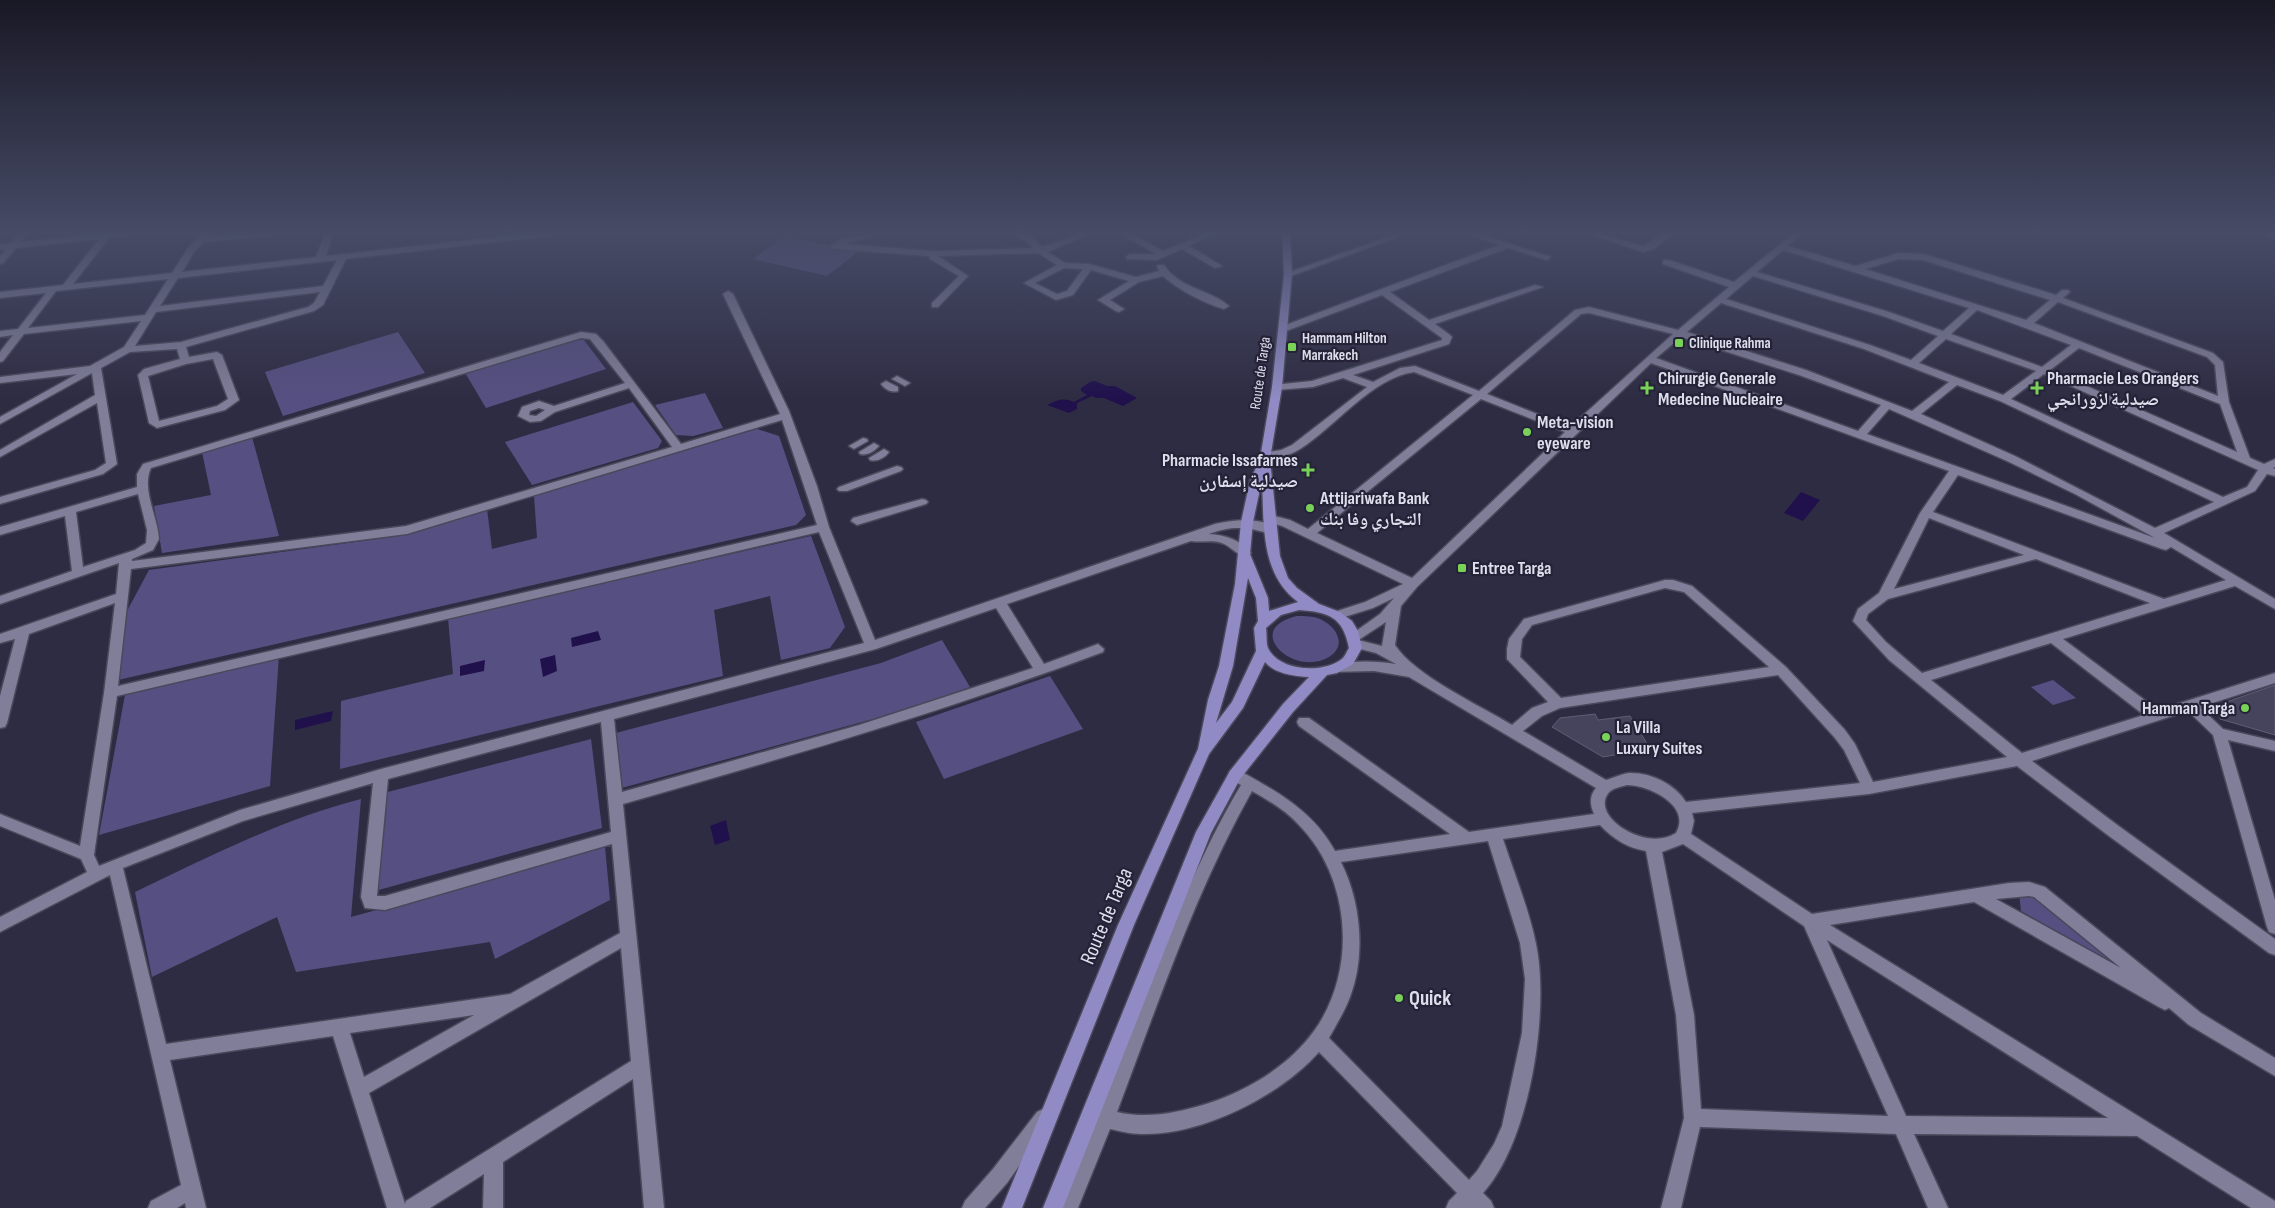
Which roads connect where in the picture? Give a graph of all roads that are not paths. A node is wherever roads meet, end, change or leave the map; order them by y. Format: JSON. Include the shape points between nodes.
{"nodes":[{"id":1,"x":64,"y":287,"type":"edge"},
{"id":2,"x":168,"y":287,"type":"edge"},
{"id":3,"x":953,"y":287,"type":"edge"},
{"id":4,"x":1037,"y":287,"type":"edge"},
{"id":5,"x":1075,"y":287,"type":"edge"},
{"id":6,"x":1124,"y":287,"type":"edge"},
{"id":7,"x":1185,"y":287,"type":"edge"},
{"id":8,"x":1287,"y":287,"type":"edge"},
{"id":9,"x":1396,"y":287,"type":"edge"},
{"id":10,"x":1537,"y":287,"type":"edge"},
{"id":11,"x":1734,"y":287,"type":"edge"},
{"id":12,"x":1798,"y":287,"type":"edge"},
{"id":13,"x":1916,"y":287,"type":"edge"},
{"id":14,"x":2023,"y":287,"type":"edge"},
{"id":15,"x":326,"y":288,"type":"joint"},
{"id":16,"x":53,"y":289,"type":"junction"},
{"id":17,"x":315,"y":289,"type":"junction"},
{"id":18,"x":1384,"y":292,"type":"junction"},
{"id":19,"x":2065,"y":292,"type":"dead end"},
{"id":20,"x":0,"y":294,"type":"edge"},
{"id":21,"x":728,"y":294,"type":"dead end"},
{"id":22,"x":2055,"y":298,"type":"junction"},
{"id":23,"x":1720,"y":300,"type":"junction"},
{"id":24,"x":935,"y":305,"type":"dead end"},
{"id":25,"x":1224,"y":306,"type":"dead end"},
{"id":26,"x":1976,"y":306,"type":"junction"},
{"id":27,"x":1119,"y":309,"type":"dead end"},
{"id":28,"x":306,"y":311,"type":"junction"},
{"id":29,"x":152,"y":313,"type":"junction"},
{"id":30,"x":1430,"y":324,"type":"junction"},
{"id":31,"x":2027,"y":324,"type":"junction"},
{"id":32,"x":1283,"y":329,"type":"junction"},
{"id":33,"x":22,"y":331,"type":"junction"},
{"id":34,"x":1679,"y":332,"type":"junction"},
{"id":35,"x":0,"y":334,"type":"edge"},
{"id":36,"x":1946,"y":335,"type":"junction"},
{"id":37,"x":2079,"y":344,"type":"junction"},
{"id":38,"x":180,"y":345,"type":"junction"},
{"id":39,"x":128,"y":350,"type":"junction"},
{"id":40,"x":0,"y":359,"type":"edge"},
{"id":41,"x":1649,"y":359,"type":"junction"},
{"id":42,"x":185,"y":361,"type":"junction"},
{"id":43,"x":1384,"y":362,"type":"junction"},
{"id":44,"x":1913,"y":364,"type":"junction"},
{"id":45,"x":96,"y":368,"type":"junction"},
{"id":46,"x":1401,"y":370,"type":"junction"},
{"id":47,"x":2042,"y":370,"type":"junction"},
{"id":48,"x":1342,"y":374,"type":"junction"},
{"id":49,"x":0,"y":380,"type":"edge"},
{"id":50,"x":1957,"y":380,"type":"junction"},
{"id":51,"x":629,"y":382,"type":"junction"},
{"id":52,"x":1374,"y":386,"type":"junction"},
{"id":53,"x":1277,"y":387,"type":"junction"},
{"id":54,"x":1481,"y":394,"type":"junction"},
{"id":55,"x":99,"y":397,"type":"junction"},
{"id":56,"x":2004,"y":399,"type":"junction"},
{"id":57,"x":2224,"y":402,"type":"junction"},
{"id":58,"x":1888,"y":404,"type":"junction"},
{"id":59,"x":549,"y":408,"type":"dead end"},
{"id":60,"x":1915,"y":414,"type":"junction"},
{"id":61,"x":786,"y":416,"type":"junction"},
{"id":62,"x":0,"y":421,"type":"edge"},
{"id":63,"x":1572,"y":431,"type":"junction"},
{"id":64,"x":1860,"y":436,"type":"junction"},
{"id":65,"x":679,"y":448,"type":"junction"},
{"id":66,"x":864,"y":449,"type":"dead end"},
{"id":67,"x":879,"y":449,"type":"dead end"},
{"id":68,"x":0,"y":454,"type":"edge"},
{"id":69,"x":1266,"y":457,"type":"junction"},
{"id":70,"x":2245,"y":458,"type":"junction"},
{"id":71,"x":2272,"y":467,"type":"edge"},
{"id":72,"x":897,"y":469,"type":"dead end"},
{"id":73,"x":1956,"y":470,"type":"junction"},
{"id":74,"x":143,"y":489,"type":"junction"},
{"id":75,"x":843,"y":489,"type":"dead end"},
{"id":76,"x":0,"y":502,"type":"edge"},
{"id":77,"x":922,"y":502,"type":"dead end"},
{"id":78,"x":2224,"y":502,"type":"junction"},
{"id":79,"x":70,"y":511,"type":"junction"},
{"id":80,"x":1926,"y":513,"type":"junction"},
{"id":81,"x":857,"y":521,"type":"dead end"},
{"id":82,"x":1247,"y":522,"type":"junction"},
{"id":83,"x":1271,"y":524,"type":"junction"},
{"id":84,"x":823,"y":526,"type":"junction"},
{"id":85,"x":0,"y":531,"type":"edge"},
{"id":86,"x":2154,"y":533,"type":"junction"},
{"id":87,"x":1309,"y":534,"type":"junction"},
{"id":88,"x":1187,"y":538,"type":"junction"},
{"id":89,"x":1244,"y":553,"type":"junction"},
{"id":90,"x":2037,"y":555,"type":"junction"},
{"id":91,"x":2206,"y":561,"type":"junction"},
{"id":92,"x":126,"y":562,"type":"junction"},
{"id":93,"x":78,"y":573,"type":"junction"},
{"id":94,"x":2238,"y":581,"type":"junction"},
{"id":95,"x":1413,"y":584,"type":"junction"},
{"id":96,"x":0,"y":595,"type":"edge"},
{"id":97,"x":122,"y":596,"type":"junction"},
{"id":98,"x":1884,"y":596,"type":"junction"},
{"id":99,"x":0,"y":600,"type":"edge"},
{"id":100,"x":1000,"y":603,"type":"junction"},
{"id":101,"x":2164,"y":604,"type":"junction"},
{"id":102,"x":2275,"y":605,"type":"edge"},
{"id":103,"x":1395,"y":606,"type":"junction"},
{"id":104,"x":1314,"y":607,"type":"junction"},
{"id":105,"x":1338,"y":615,"type":"junction"},
{"id":106,"x":1264,"y":621,"type":"junction"},
{"id":107,"x":22,"y":631,"type":"junction"},
{"id":108,"x":2053,"y":638,"type":"junction"},
{"id":109,"x":0,"y":639,"type":"edge"},
{"id":110,"x":1356,"y":640,"type":"junction"},
{"id":111,"x":871,"y":646,"type":"junction"},
{"id":112,"x":1098,"y":649,"type":"dead end"},
{"id":113,"x":1263,"y":651,"type":"junction"},
{"id":114,"x":1395,"y":656,"type":"junction"},
{"id":115,"x":14,"y":668,"type":"junction"},
{"id":116,"x":1781,"y":670,"type":"junction"},
{"id":117,"x":1041,"y":671,"type":"junction"},
{"id":118,"x":1328,"y":671,"type":"junction"},
{"id":119,"x":0,"y":672,"type":"edge"},
{"id":120,"x":1413,"y":673,"type":"junction"},
{"id":121,"x":1921,"y":678,"type":"junction"},
{"id":122,"x":2275,"y":678,"type":"edge"},
{"id":123,"x":111,"y":693,"type":"junction"},
{"id":124,"x":1558,"y":703,"type":"junction"},
{"id":125,"x":2191,"y":706,"type":"junction"},
{"id":126,"x":607,"y":717,"type":"junction"},
{"id":127,"x":2157,"y":717,"type":"junction"},
{"id":128,"x":1304,"y":722,"type":"dead end"},
{"id":129,"x":0,"y":723,"type":"edge"},
{"id":130,"x":1512,"y":732,"type":"junction"},
{"id":131,"x":2220,"y":733,"type":"junction"},
{"id":132,"x":2275,"y":746,"type":"edge"},
{"id":133,"x":1203,"y":752,"type":"junction"},
{"id":134,"x":2018,"y":760,"type":"junction"},
{"id":135,"x":381,"y":775,"type":"junction"},
{"id":136,"x":1242,"y":779,"type":"junction"},
{"id":137,"x":1605,"y":786,"type":"junction"},
{"id":138,"x":1869,"y":788,"type":"junction"},
{"id":139,"x":615,"y":800,"type":"junction"},
{"id":140,"x":1683,"y":808,"type":"junction"},
{"id":141,"x":1602,"y":819,"type":"junction"},
{"id":142,"x":0,"y":820,"type":"edge"},
{"id":143,"x":1494,"y":835,"type":"junction"},
{"id":144,"x":619,"y":836,"type":"junction"},
{"id":145,"x":1682,"y":836,"type":"junction"},
{"id":146,"x":1466,"y":838,"type":"junction"},
{"id":147,"x":1653,"y":847,"type":"junction"},
{"id":148,"x":86,"y":855,"type":"junction"},
{"id":149,"x":1333,"y":857,"type":"junction"},
{"id":150,"x":115,"y":865,"type":"junction"},
{"id":151,"x":96,"y":875,"type":"junction"},
{"id":152,"x":1976,"y":895,"type":"junction"},
{"id":153,"x":1810,"y":921,"type":"junction"},
{"id":154,"x":0,"y":925,"type":"edge"},
{"id":155,"x":2275,"y":927,"type":"edge"},
{"id":156,"x":628,"y":936,"type":"junction"},
{"id":157,"x":2275,"y":948,"type":"edge"},
{"id":158,"x":510,"y":1002,"type":"junction"},
{"id":159,"x":2195,"y":1019,"type":"junction"},
{"id":160,"x":339,"y":1027,"type":"junction"},
{"id":161,"x":1318,"y":1039,"type":"junction"},
{"id":162,"x":159,"y":1054,"type":"junction"},
{"id":163,"x":640,"y":1065,"type":"junction"},
{"id":164,"x":2275,"y":1068,"type":"edge"},
{"id":165,"x":360,"y":1089,"type":"junction"},
{"id":166,"x":1053,"y":1107,"type":"junction"},
{"id":167,"x":1693,"y":1118,"type":"junction"},
{"id":168,"x":1105,"y":1119,"type":"junction"},
{"id":169,"x":1901,"y":1125,"type":"junction"},
{"id":170,"x":2137,"y":1127,"type":"junction"},
{"id":171,"x":494,"y":1157,"type":"junction"},
{"id":172,"x":192,"y":1189,"type":"junction"},
{"id":173,"x":1471,"y":1193,"type":"junction"},
{"id":174,"x":158,"y":1208,"type":"edge"},
{"id":175,"x":196,"y":1208,"type":"edge"},
{"id":176,"x":397,"y":1208,"type":"edge"},
{"id":177,"x":413,"y":1208,"type":"edge"},
{"id":178,"x":493,"y":1208,"type":"edge"},
{"id":179,"x":654,"y":1208,"type":"edge"},
{"id":180,"x":972,"y":1208,"type":"edge"},
{"id":181,"x":1012,"y":1208,"type":"edge"},
{"id":182,"x":1052,"y":1208,"type":"edge"},
{"id":183,"x":1068,"y":1208,"type":"edge"},
{"id":184,"x":1456,"y":1208,"type":"edge"},
{"id":185,"x":1484,"y":1208,"type":"edge"},
{"id":186,"x":1671,"y":1208,"type":"edge"},
{"id":187,"x":1938,"y":1208,"type":"edge"},
{"id":188,"x":2268,"y":1208,"type":"edge"}],
"edges":[{"from":1,"to":16,"type":"street"},
{"from":2,"to":29,"type":"street"},
{"from":3,"to":24,"type":"street"},
{"from":4,"to":5,"type":"street","via":[[1056,296],[1070,294]]},
{"from":6,"to":27,"type":"street","via":[[1103,300]]},
{"from":7,"to":25,"type":"street"},
{"from":8,"to":32,"type":"main road","name":"Route de Targa"},
{"from":9,"to":18,"type":"street"},
{"from":10,"to":30,"type":"street"},
{"from":11,"to":23,"type":"street"},
{"from":12,"to":36,"type":"street"},
{"from":13,"to":26,"type":"street"},
{"from":14,"to":22,"type":"street"},
{"from":15,"to":17,"type":"street"},
{"from":15,"to":28,"type":"street","via":[[318,305]]},
{"from":16,"to":20,"type":"street"},
{"from":16,"to":33,"type":"street"},
{"from":17,"to":28,"type":"street"},
{"from":17,"to":29,"type":"street"},
{"from":18,"to":30,"type":"street"},
{"from":18,"to":32,"type":"street"},
{"from":19,"to":22,"type":"street"},
{"from":21,"to":61,"type":"street"},
{"from":22,"to":31,"type":"street"},
{"from":22,"to":57,"type":"street","via":[[2210,355],[2220,364]]},
{"from":23,"to":34,"type":"street"},
{"from":23,"to":44,"type":"street"},
{"from":26,"to":31,"type":"street"},
{"from":26,"to":36,"type":"street"},
{"from":28,"to":38,"type":"street"},
{"from":29,"to":33,"type":"street"},
{"from":29,"to":39,"type":"street"},
{"from":30,"to":43,"type":"street","via":[[1447,337],[1446,342]]},
{"from":31,"to":37,"type":"street"},
{"from":32,"to":53,"type":"main road","name":"Route de Targa"},
{"from":33,"to":35,"type":"street"},
{"from":33,"to":40,"type":"street"},
{"from":34,"to":41,"type":"street"},
{"from":34,"to":54,"type":"street","via":[[1581,310]]},
{"from":34,"to":58,"type":"street"},
{"from":36,"to":44,"type":"street"},
{"from":36,"to":47,"type":"street"},
{"from":37,"to":47,"type":"street"},
{"from":37,"to":57,"type":"street"},
{"from":38,"to":39,"type":"street"},
{"from":38,"to":42,"type":"street"},
{"from":38,"to":45,"type":"street"},
{"from":39,"to":45,"type":"street"},
{"from":41,"to":63,"type":"street"},
{"from":41,"to":64,"type":"street"},
{"from":42,"to":42,"type":"street","via":[[143,375],[156,425],[222,408],[234,400],[217,355]]},
{"from":43,"to":46,"type":"street"},
{"from":43,"to":48,"type":"street"},
{"from":44,"to":50,"type":"street"},
{"from":45,"to":49,"type":"street"},
{"from":45,"to":55,"type":"street"},
{"from":45,"to":62,"type":"street"},
{"from":46,"to":52,"type":"street"},
{"from":46,"to":54,"type":"street","via":[[1415,369]]},
{"from":47,"to":56,"type":"street"},
{"from":47,"to":70,"type":"street"},
{"from":48,"to":52,"type":"street"},
{"from":48,"to":53,"type":"street","via":[[1313,384]]},
{"from":50,"to":56,"type":"street"},
{"from":50,"to":60,"type":"street"},
{"from":51,"to":59,"type":"street"},
{"from":51,"to":65,"type":"street"},
{"from":51,"to":74,"type":"street","via":[[593,336],[580,334],[154,462],[142,472]]},
{"from":52,"to":69,"type":"street","via":[[1296,447]]},
{"from":53,"to":69,"type":"main road","name":"Route de Targa"},
{"from":54,"to":63,"type":"street"},
{"from":54,"to":87,"type":"street"},
{"from":55,"to":68,"type":"street"},
{"from":55,"to":76,"type":"street","via":[[112,464],[99,472]]},
{"from":56,"to":78,"type":"street"},
{"from":57,"to":70,"type":"street"},
{"from":58,"to":60,"type":"street"},
{"from":58,"to":64,"type":"street"},
{"from":60,"to":86,"type":"street","via":[[2045,475]]},
{"from":61,"to":65,"type":"street"},
{"from":61,"to":84,"type":"street"},
{"from":63,"to":95,"type":"street"},
{"from":64,"to":73,"type":"street"},
{"from":65,"to":92,"type":"street","via":[[407,530]]},
{"from":66,"to":67,"type":"street"},
{"from":69,"to":82,"type":"main road","name":"Route de Targa","via":[[1256,481]]},
{"from":69,"to":83,"type":"main road","name":"Route de Targa"},
{"from":70,"to":71,"type":"street"},
{"from":71,"to":78,"type":"street","via":[[2260,474],[2255,486]]},
{"from":72,"to":75,"type":"street"},
{"from":73,"to":80,"type":"street"},
{"from":73,"to":91,"type":"street"},
{"from":74,"to":79,"type":"street"},
{"from":74,"to":92,"type":"street","via":[[154,538],[146,550]]},
{"from":77,"to":81,"type":"street"},
{"from":78,"to":86,"type":"street"},
{"from":79,"to":85,"type":"street"},
{"from":79,"to":93,"type":"street"},
{"from":80,"to":90,"type":"street"},
{"from":80,"to":98,"type":"street"},
{"from":82,"to":83,"type":"street"},
{"from":82,"to":88,"type":"street","via":[[1215,527]]},
{"from":82,"to":89,"type":"main road","name":"Route de Targa"},
{"from":83,"to":87,"type":"street","via":[[1286,523]]},
{"from":83,"to":104,"type":"main road","name":"Route de Targa","via":[[1273,556],[1281,578]]},
{"from":84,"to":111,"type":"street"},
{"from":84,"to":123,"type":"street"},
{"from":86,"to":91,"type":"street"},
{"from":87,"to":95,"type":"street"},
{"from":88,"to":89,"type":"street","via":[[1228,540]]},
{"from":88,"to":100,"type":"street"},
{"from":89,"to":106,"type":"main road","name":"Route de Targa","via":[[1262,598]]},
{"from":89,"to":133,"type":"main road","via":[[1239,601],[1226,666]]},
{"from":90,"to":98,"type":"street"},
{"from":90,"to":101,"type":"street"},
{"from":91,"to":94,"type":"street"},
{"from":92,"to":93,"type":"street"},
{"from":92,"to":97,"type":"street"},
{"from":93,"to":99,"type":"street"},
{"from":94,"to":101,"type":"street"},
{"from":94,"to":102,"type":"street"},
{"from":95,"to":103,"type":"street"},
{"from":95,"to":105,"type":"street","via":[[1377,602]]},
{"from":96,"to":99,"type":"street"},
{"from":97,"to":107,"type":"street"},
{"from":97,"to":123,"type":"street"},
{"from":98,"to":121,"type":"street","via":[[1862,612],[1859,621]]},
{"from":100,"to":111,"type":"street"},
{"from":100,"to":117,"type":"street"},
{"from":101,"to":108,"type":"street"},
{"from":103,"to":110,"type":"street"},
{"from":103,"to":114,"type":"street","via":[[1388,646]]},
{"from":104,"to":105,"type":"main road"},
{"from":104,"to":106,"type":"main road","via":[[1285,608]]},
{"from":105,"to":110,"type":"main road","via":[[1349,625]]},
{"from":106,"to":113,"type":"main road","via":[[1258,635]]},
{"from":107,"to":109,"type":"street"},
{"from":107,"to":115,"type":"street"},
{"from":108,"to":121,"type":"street"},
{"from":108,"to":127,"type":"street"},
{"from":110,"to":114,"type":"street"},
{"from":110,"to":118,"type":"main road","via":[[1351,659]]},
{"from":111,"to":126,"type":"street"},
{"from":112,"to":117,"type":"street"},
{"from":113,"to":118,"type":"main road","via":[[1284,668],[1299,672]]},
{"from":113,"to":133,"type":"main road","name":"Route de Targa","via":[[1238,704]]},
{"from":114,"to":120,"type":"street"},
{"from":115,"to":119,"type":"street"},
{"from":115,"to":129,"type":"street"},
{"from":116,"to":124,"type":"street"},
{"from":116,"to":124,"type":"street","via":[[1688,589],[1665,584],[1528,622],[1519,630],[1512,654],[1514,659]]},
{"from":116,"to":138,"type":"street","via":[[1840,734]]},
{"from":117,"to":139,"type":"street","via":[[904,718]]},
{"from":118,"to":120,"type":"street","via":[[1380,666]]},
{"from":118,"to":136,"type":"main road","via":[[1288,708]]},
{"from":120,"to":130,"type":"street"},
{"from":121,"to":134,"type":"street"},
{"from":122,"to":125,"type":"street"},
{"from":123,"to":148,"type":"street"},
{"from":124,"to":130,"type":"street","via":[[1537,712]]},
{"from":125,"to":127,"type":"street"},
{"from":125,"to":131,"type":"street"},
{"from":126,"to":135,"type":"street"},
{"from":126,"to":139,"type":"street"},
{"from":127,"to":134,"type":"street"},
{"from":128,"to":146,"type":"street"},
{"from":130,"to":137,"type":"street"},
{"from":131,"to":132,"type":"street"},
{"from":131,"to":155,"type":"street"},
{"from":133,"to":166,"type":"main road","name":"Route de Targa","via":[[1126,925]]},
{"from":134,"to":138,"type":"street"},
{"from":134,"to":157,"type":"street"},
{"from":135,"to":144,"type":"street","via":[[371,903],[385,904]]},
{"from":135,"to":150,"type":"street","via":[[240,816]]},
{"from":136,"to":149,"type":"street","via":[[1293,809]]},
{"from":136,"to":168,"type":"street","via":[[1177,933]]},
{"from":136,"to":182,"type":"main road","via":[[1204,832]]},
{"from":137,"to":140,"type":"street","via":[[1627,779],[1646,781],[1672,795]]},
{"from":137,"to":141,"type":"street","via":[[1598,804]]},
{"from":138,"to":140,"type":"street"},
{"from":139,"to":144,"type":"street"},
{"from":140,"to":145,"type":"street","via":[[1687,823]]},
{"from":141,"to":143,"type":"street"},
{"from":141,"to":147,"type":"street","via":[[1624,838]]},
{"from":142,"to":148,"type":"street"},
{"from":143,"to":146,"type":"street"},
{"from":143,"to":173,"type":"street","via":[[1528,943],[1533,979],[1531,1033],[1511,1126],[1501,1150]]},
{"from":144,"to":156,"type":"street"},
{"from":145,"to":147,"type":"street","via":[[1670,844]]},
{"from":145,"to":153,"type":"street"},
{"from":146,"to":149,"type":"street"},
{"from":147,"to":167,"type":"street","via":[[1685,1015]]},
{"from":148,"to":151,"type":"street"},
{"from":149,"to":161,"type":"street","via":[[1347,896],[1351,951],[1343,994]]},
{"from":150,"to":151,"type":"street"},
{"from":150,"to":162,"type":"street"},
{"from":151,"to":154,"type":"street"},
{"from":152,"to":153,"type":"street"},
{"from":152,"to":159,"type":"street"},
{"from":152,"to":159,"type":"street","via":[[2020,889],[2039,892]]},
{"from":153,"to":169,"type":"street"},
{"from":153,"to":170,"type":"street"},
{"from":156,"to":158,"type":"street"},
{"from":156,"to":163,"type":"street"},
{"from":158,"to":160,"type":"street"},
{"from":158,"to":165,"type":"street"},
{"from":159,"to":164,"type":"street"},
{"from":160,"to":162,"type":"street"},
{"from":160,"to":165,"type":"street"},
{"from":161,"to":168,"type":"street","via":[[1279,1078],[1220,1108],[1178,1120],[1144,1125]]},
{"from":161,"to":173,"type":"street"},
{"from":162,"to":172,"type":"street"},
{"from":163,"to":171,"type":"street"},
{"from":163,"to":179,"type":"street"},
{"from":165,"to":176,"type":"street"},
{"from":166,"to":180,"type":"street"},
{"from":166,"to":181,"type":"main road","name":"Route de Targa"},
{"from":167,"to":169,"type":"street"},
{"from":167,"to":186,"type":"street"},
{"from":168,"to":183,"type":"street"},
{"from":169,"to":170,"type":"street"},
{"from":169,"to":187,"type":"street"},
{"from":170,"to":188,"type":"street"},
{"from":171,"to":177,"type":"street"},
{"from":171,"to":178,"type":"street"},
{"from":172,"to":174,"type":"street"},
{"from":172,"to":175,"type":"street"},
{"from":173,"to":184,"type":"street"},
{"from":173,"to":185,"type":"street"}]}
